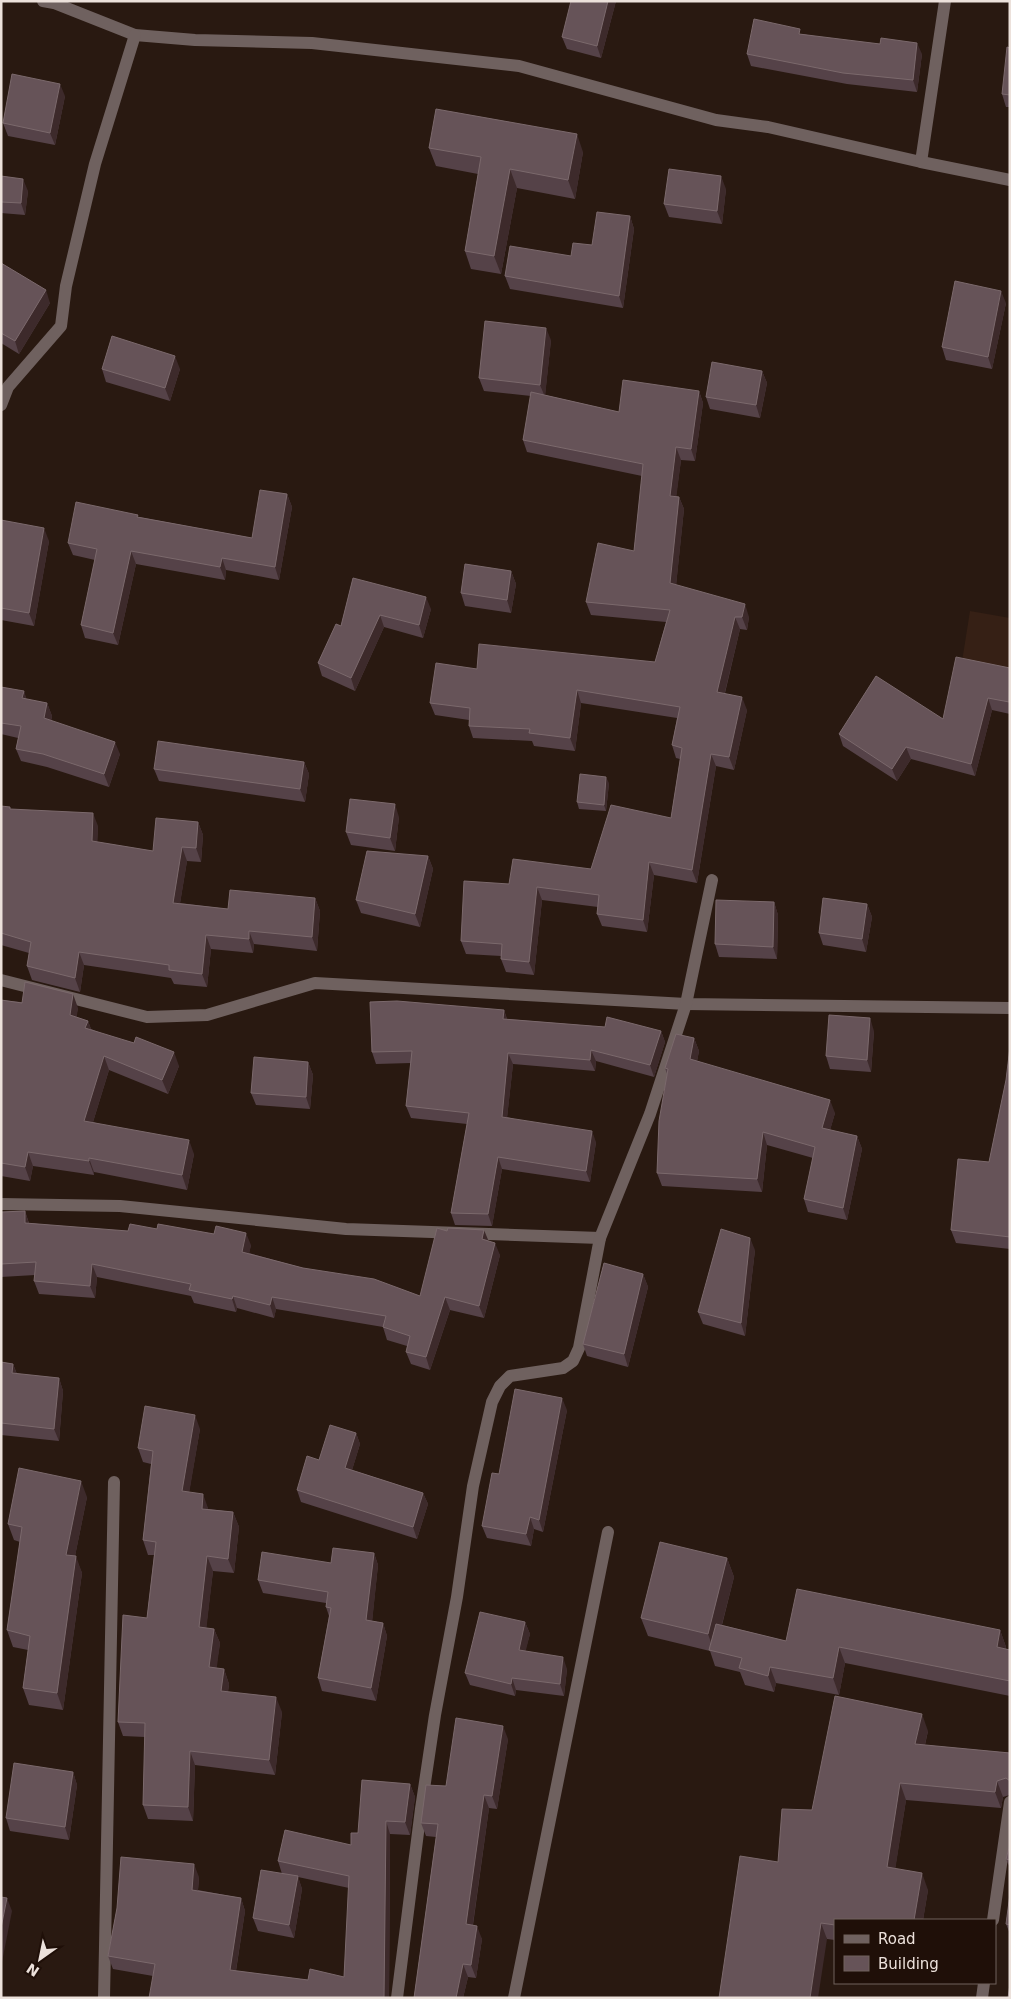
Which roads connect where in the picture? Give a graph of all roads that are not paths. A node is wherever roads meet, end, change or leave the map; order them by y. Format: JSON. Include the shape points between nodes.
{"nodes":[{"id":1,"x":43,"y":1,"type":"edge"},
{"id":2,"x":945,"y":1,"type":"edge"},
{"id":3,"x":135,"y":35,"type":"junction"},
{"id":4,"x":921,"y":162,"type":"junction"},
{"id":5,"x":1010,"y":180,"type":"edge"},
{"id":6,"x":1,"y":405,"type":"edge"},
{"id":7,"x":712,"y":880,"type":"dead end"},
{"id":8,"x":1,"y":980,"type":"edge"},
{"id":9,"x":686,"y":1004,"type":"junction"},
{"id":10,"x":1010,"y":1008,"type":"edge"},
{"id":11,"x":1,"y":1204,"type":"edge"},
{"id":12,"x":600,"y":1238,"type":"junction"},
{"id":13,"x":114,"y":1482,"type":"dead end"},
{"id":14,"x":608,"y":1532,"type":"dead end"},
{"id":15,"x":1010,"y":1802,"type":"edge"},
{"id":16,"x":993,"y":1919,"type":"edge"},
{"id":17,"x":984,"y":1984,"type":"edge"},
{"id":18,"x":104,"y":1998,"type":"edge"},
{"id":19,"x":397,"y":1998,"type":"edge"},
{"id":20,"x":514,"y":1998,"type":"edge"},
{"id":21,"x":982,"y":1998,"type":"edge"}],
"edges":[{"from":1,"to":3,"type":"street"},
{"from":2,"to":4,"type":"street"},
{"from":3,"to":4,"type":"street","via":[[312,43],[519,66],[716,120],[768,127]]},
{"from":3,"to":6,"type":"street","via":[[95,164],[66,286],[61,326],[8,387]]},
{"from":4,"to":5,"type":"street"},
{"from":7,"to":9,"type":"street"},
{"from":8,"to":9,"type":"street","via":[[147,1017],[207,1015],[315,983]]},
{"from":9,"to":10,"type":"street"},
{"from":9,"to":12,"type":"street","via":[[650,1114]]},
{"from":11,"to":12,"type":"street","via":[[120,1206],[346,1229]]},
{"from":12,"to":19,"type":"street","via":[[579,1348],[573,1361],[563,1368],[510,1376],[500,1386],[492,1402],[473,1486],[434,1724]]},
{"from":13,"to":18,"type":"street"},
{"from":14,"to":20,"type":"street"},
{"from":15,"to":16,"type":"street"},
{"from":17,"to":21,"type":"street"}]}
